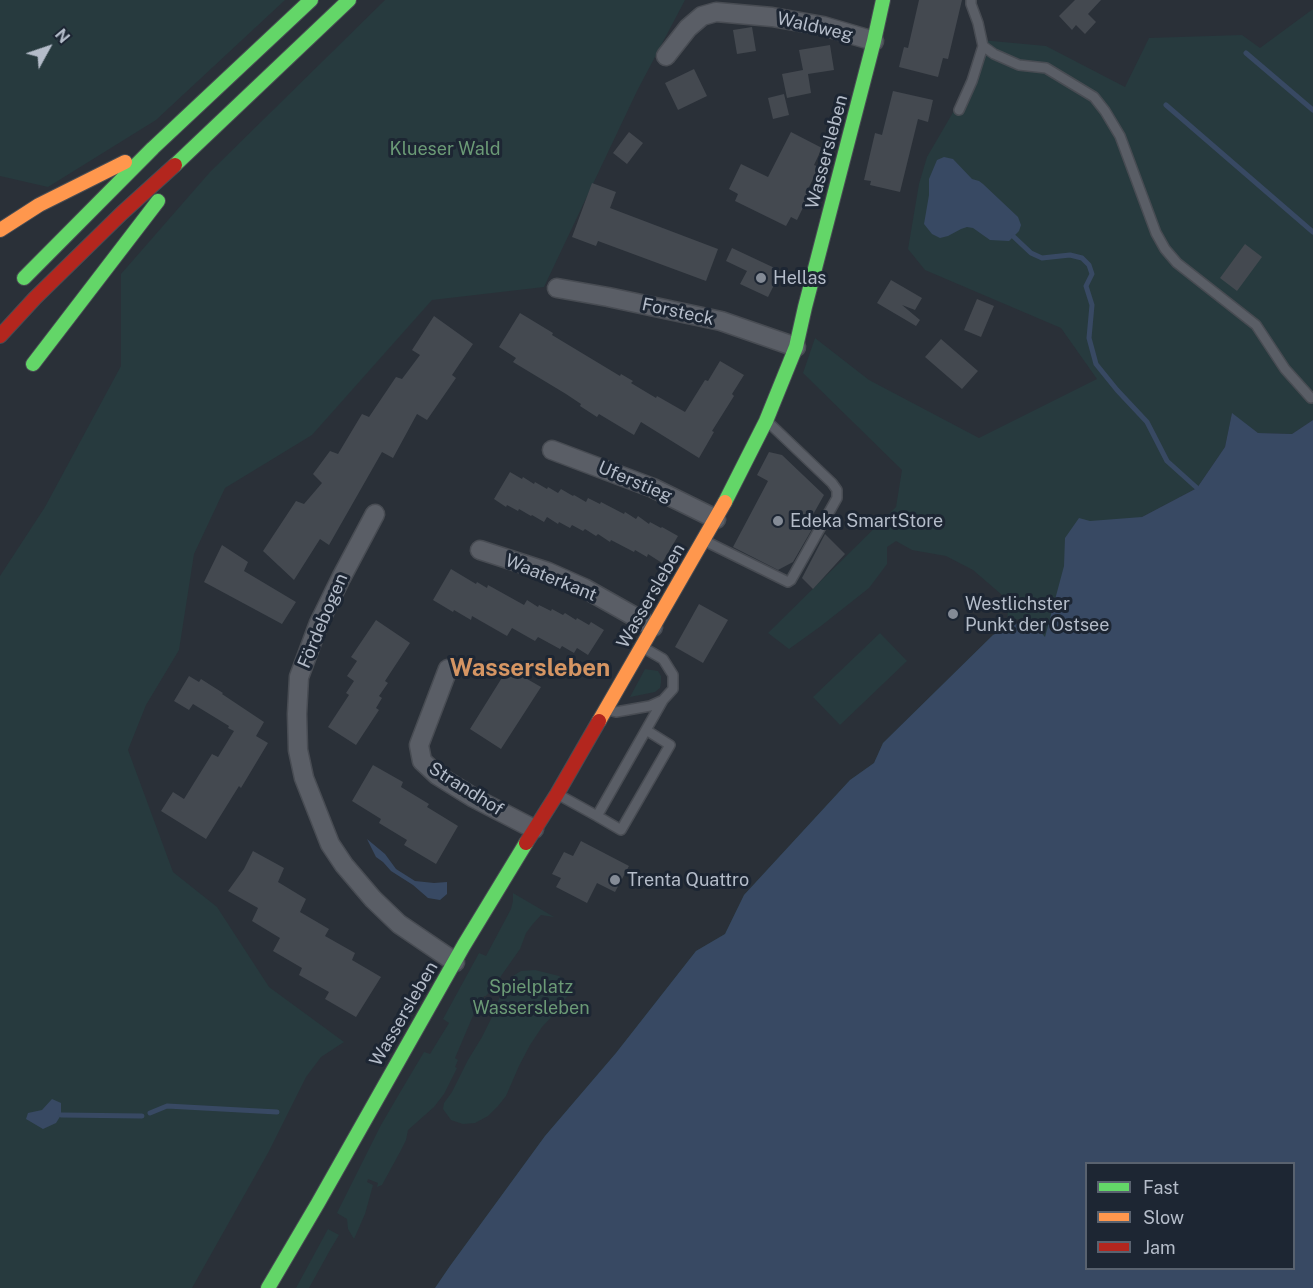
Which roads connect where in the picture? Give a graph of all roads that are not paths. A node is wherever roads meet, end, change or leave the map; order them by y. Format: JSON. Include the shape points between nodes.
{"nodes":[{"id":1,"x":311,"y":0,"type":"edge"},
{"id":2,"x":350,"y":0,"type":"edge"},
{"id":3,"x":883,"y":0,"type":"edge"},
{"id":4,"x":971,"y":0,"type":"edge"},
{"id":5,"x":874,"y":41,"type":"junction"},
{"id":6,"x":984,"y":45,"type":"junction"},
{"id":7,"x":666,"y":56,"type":"dead end"},
{"id":8,"x":959,"y":110,"type":"dead end"},
{"id":9,"x":208,"y":134,"type":"junction"},
{"id":10,"x":153,"y":148,"type":"junction"},
{"id":11,"x":0,"y":230,"type":"edge"},
{"id":12,"x":16,"y":287,"type":"dead end"},
{"id":13,"x":556,"y":288,"type":"dead end"},
{"id":14,"x":0,"y":336,"type":"edge"},
{"id":15,"x":796,"y":347,"type":"junction"},
{"id":16,"x":33,"y":364,"type":"dead end"},
{"id":17,"x":1311,"y":398,"type":"dead end"},
{"id":18,"x":766,"y":421,"type":"junction"},
{"id":19,"x":552,"y":450,"type":"dead end"},
{"id":20,"x":375,"y":514,"type":"dead end"},
{"id":21,"x":716,"y":519,"type":"junction"},
{"id":22,"x":704,"y":540,"type":"junction"},
{"id":23,"x":480,"y":550,"type":"dead end"},
{"id":24,"x":653,"y":627,"type":"junction"},
{"id":25,"x":642,"y":647,"type":"junction"},
{"id":26,"x":448,"y":669,"type":"dead end"},
{"id":27,"x":663,"y":700,"type":"junction"},
{"id":28,"x":606,"y":709,"type":"junction"},
{"id":29,"x":646,"y":730,"type":"junction"},
{"id":30,"x":557,"y":794,"type":"junction"},
{"id":31,"x":597,"y":816,"type":"junction"},
{"id":32,"x":534,"y":829,"type":"junction"},
{"id":33,"x":455,"y":962,"type":"junction"},
{"id":34,"x":268,"y":1288,"type":"edge"}],
"edges":[{"from":1,"to":10,"type":"main road"},
{"from":2,"to":9,"type":"main road"},
{"from":3,"to":5,"type":"main road","name":"Wassersleben"},
{"from":4,"to":6,"type":"lane"},
{"from":5,"to":7,"type":"street","name":"Waldweg","via":[[823,26],[716,12],[702,16],[688,28]]},
{"from":5,"to":15,"type":"main road","name":"Wassersleben"},
{"from":6,"to":8,"type":"lane"},
{"from":6,"to":17,"type":"lane","via":[[1019,65],[1046,68],[1094,97],[1120,136],[1165,249],[1177,263],[1256,325],[1284,369]]},
{"from":9,"to":14,"type":"main road","via":[[122,213]]},
{"from":9,"to":16,"type":"main road"},
{"from":10,"to":11,"type":"main road","via":[[39,205]]},
{"from":10,"to":12,"type":"main road"},
{"from":13,"to":15,"type":"street","name":"Forsteck","via":[[721,321]]},
{"from":15,"to":18,"type":"main road","name":"Wassersleben"},
{"from":18,"to":21,"type":"main road","name":"Wassersleben"},
{"from":18,"to":22,"type":"lane","via":[[832,483],[837,498],[788,582]]},
{"from":19,"to":21,"type":"street","name":"Uferstieg","via":[[653,488]]},
{"from":20,"to":33,"type":"street","name":"Fördebogen","via":[[319,623],[299,677],[298,750],[304,778],[330,844],[344,865],[399,924]]},
{"from":21,"to":22,"type":"main road","name":"Wassersleben"},
{"from":22,"to":24,"type":"main road","name":"Wassersleben"},
{"from":23,"to":24,"type":"street","name":"Waaterkant","via":[[584,588]]},
{"from":24,"to":25,"type":"main road","name":"Wassersleben"},
{"from":25,"to":27,"type":"lane","via":[[663,659],[673,675],[673,689]]},
{"from":25,"to":28,"type":"main road","name":"Wassersleben"},
{"from":26,"to":32,"type":"street","name":"Strandhof","via":[[418,745],[422,761],[474,798]]},
{"from":27,"to":28,"type":"lane","via":[[616,712]]},
{"from":27,"to":29,"type":"lane"},
{"from":28,"to":30,"type":"main road","name":"Wassersleben"},
{"from":29,"to":31,"type":"lane"},
{"from":29,"to":31,"type":"lane","via":[[670,745],[621,830]]},
{"from":30,"to":31,"type":"lane"},
{"from":30,"to":32,"type":"main road","name":"Wassersleben"},
{"from":32,"to":33,"type":"main road","name":"Wassersleben"},
{"from":33,"to":34,"type":"main road","name":"Wassersleben"}]}
